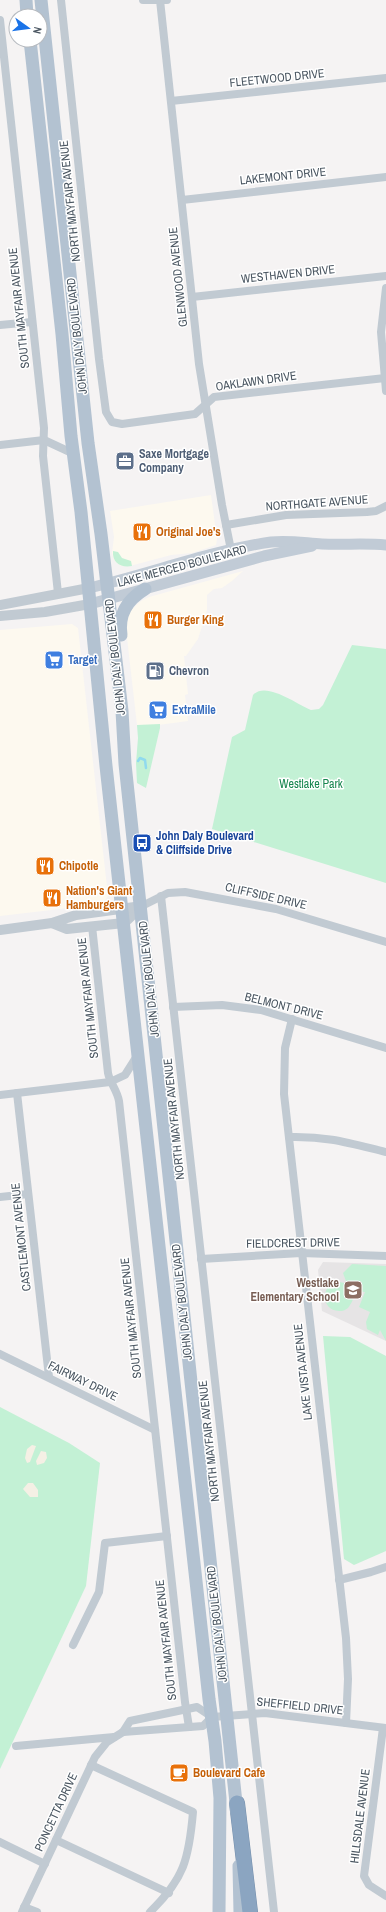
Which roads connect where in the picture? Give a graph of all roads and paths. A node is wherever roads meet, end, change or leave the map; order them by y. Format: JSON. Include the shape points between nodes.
{"nodes":[{"id":1,"x":41,"y":0,"type":"edge"},
{"id":2,"x":61,"y":0,"type":"edge"},
{"id":3,"x":143,"y":0,"type":"edge"},
{"id":4,"x":162,"y":0,"type":"edge"},
{"id":5,"x":0,"y":20,"type":"edge"},
{"id":6,"x":31,"y":48,"type":"edge"},
{"id":7,"x":386,"y":78,"type":"edge"},
{"id":8,"x":3,"y":80,"type":"edge"},
{"id":9,"x":171,"y":101,"type":"junction"},
{"id":10,"x":386,"y":177,"type":"edge"},
{"id":11,"x":182,"y":200,"type":"junction"},
{"id":12,"x":386,"y":276,"type":"edge"},
{"id":13,"x":386,"y":288,"type":"edge"},
{"id":14,"x":192,"y":297,"type":"junction"},
{"id":15,"x":32,"y":322,"type":"junction"},
{"id":16,"x":0,"y":325,"type":"edge"},
{"id":17,"x":384,"y":378,"type":"junction"},
{"id":18,"x":386,"y":391,"type":"edge"},
{"id":19,"x":206,"y":405,"type":"junction"},
{"id":20,"x":112,"y":422,"type":"joint"},
{"id":21,"x":44,"y":440,"type":"junction"},
{"id":22,"x":0,"y":445,"type":"edge"},
{"id":23,"x":72,"y":453,"type":"junction"},
{"id":24,"x":386,"y":506,"type":"edge"},
{"id":25,"x":226,"y":525,"type":"junction"},
{"id":26,"x":323,"y":544,"type":"junction"},
{"id":27,"x":386,"y":545,"type":"edge"},
{"id":28,"x":231,"y":550,"type":"junction"},
{"id":29,"x":264,"y":556,"type":"junction"},
{"id":30,"x":220,"y":569,"type":"junction"},
{"id":31,"x":107,"y":584,"type":"junction"},
{"id":32,"x":89,"y":588,"type":"junction"},
{"id":33,"x":145,"y":590,"type":"junction"},
{"id":34,"x":58,"y":593,"type":"junction"},
{"id":35,"x":109,"y":599,"type":"junction"},
{"id":36,"x":90,"y":604,"type":"junction"},
{"id":37,"x":0,"y":605,"type":"edge"},
{"id":38,"x":0,"y":616,"type":"edge"},
{"id":39,"x":122,"y":720,"type":"junction"},
{"id":40,"x":161,"y":896,"type":"junction"},
{"id":41,"x":142,"y":906,"type":"junction"},
{"id":42,"x":122,"y":910,"type":"junction"},
{"id":43,"x":52,"y":923,"type":"junction"},
{"id":44,"x":124,"y":923,"type":"junction"},
{"id":45,"x":92,"y":926,"type":"junction"},
{"id":46,"x":0,"y":930,"type":"edge"},
{"id":47,"x":386,"y":942,"type":"edge"},
{"id":48,"x":173,"y":1007,"type":"junction"},
{"id":49,"x":292,"y":1019,"type":"junction"},
{"id":50,"x":386,"y":1048,"type":"edge"},
{"id":51,"x":138,"y":1056,"type":"junction"},
{"id":52,"x":110,"y":1082,"type":"junction"},
{"id":53,"x":17,"y":1093,"type":"junction"},
{"id":54,"x":0,"y":1095,"type":"edge"},
{"id":55,"x":289,"y":1137,"type":"junction"},
{"id":56,"x":386,"y":1152,"type":"edge"},
{"id":57,"x":28,"y":1194,"type":"junction"},
{"id":58,"x":0,"y":1197,"type":"edge"},
{"id":59,"x":301,"y":1253,"type":"junction"},
{"id":60,"x":386,"y":1256,"type":"edge"},
{"id":61,"x":201,"y":1259,"type":"junction"},
{"id":62,"x":0,"y":1354,"type":"edge"},
{"id":63,"x":49,"y":1377,"type":"junction"},
{"id":64,"x":155,"y":1430,"type":"junction"},
{"id":65,"x":167,"y":1536,"type":"junction"},
{"id":66,"x":386,"y":1566,"type":"edge"},
{"id":67,"x":338,"y":1580,"type":"junction"},
{"id":68,"x":74,"y":1645,"type":"dead end"},
{"id":69,"x":185,"y":1710,"type":"junction"},
{"id":70,"x":252,"y":1713,"type":"junction"},
{"id":71,"x":227,"y":1716,"type":"junction"},
{"id":72,"x":212,"y":1717,"type":"junction"},
{"id":73,"x":346,"y":1723,"type":"junction"},
{"id":74,"x":189,"y":1727,"type":"junction"},
{"id":75,"x":384,"y":1728,"type":"edge"},
{"id":76,"x":123,"y":1732,"type":"junction"},
{"id":77,"x":114,"y":1736,"type":"junction"},
{"id":78,"x":16,"y":1746,"type":"dead end"},
{"id":79,"x":91,"y":1765,"type":"junction"},
{"id":80,"x":237,"y":1804,"type":"junction"},
{"id":81,"x":56,"y":1840,"type":"junction"},
{"id":82,"x":0,"y":1842,"type":"edge"},
{"id":83,"x":45,"y":1864,"type":"junction"},
{"id":84,"x":169,"y":1893,"type":"junction"},
{"id":85,"x":386,"y":1896,"type":"edge"},
{"id":86,"x":23,"y":1909,"type":"edge"},
{"id":87,"x":37,"y":1912,"type":"edge"},
{"id":88,"x":150,"y":1912,"type":"edge"},
{"id":89,"x":219,"y":1912,"type":"edge"},
{"id":90,"x":240,"y":1912,"type":"edge"},
{"id":91,"x":250,"y":1912,"type":"edge"},
{"id":92,"x":274,"y":1912,"type":"edge"}],
"edges":[{"from":1,"to":31,"type":"main road","name":"JOHN DALY BOULEVARD","via":[[88,446]]},
{"from":2,"to":20,"type":"street","name":"NORTH MAYFAIR AVENUE","via":[[99,359],[106,412]]},
{"from":3,"to":4,"type":"street"},
{"from":4,"to":9,"type":"street","name":"GLENWOOD AVENUE"},
{"from":5,"to":8,"type":"street","name":"SOUTH MAYFAIR AVENUE"},
{"from":6,"to":23,"type":"main road","name":"JOHN DALY BOULEVARD","via":[[62,334]]},
{"from":7,"to":9,"type":"street","name":"FLEETWOOD DRIVE"},
{"from":8,"to":15,"type":"street","name":"SOUTH MAYFAIR AVENUE"},
{"from":9,"to":11,"type":"street","name":"GLENWOOD AVENUE"},
{"from":10,"to":11,"type":"street","name":"LAKEMONT DRIVE"},
{"from":11,"to":14,"type":"street","name":"GLENWOOD AVENUE"},
{"from":12,"to":14,"type":"street","name":"WESTHAVEN DRIVE"},
{"from":13,"to":17,"type":"street","via":[[381,332]]},
{"from":14,"to":19,"type":"street","name":"GLENWOOD AVENUE"},
{"from":15,"to":16,"type":"street"},
{"from":15,"to":21,"type":"street","name":"SOUTH MAYFAIR AVENUE"},
{"from":17,"to":18,"type":"street"},
{"from":17,"to":19,"type":"street","name":"OAKLAWN DRIVE","via":[[214,397]]},
{"from":19,"to":20,"type":"street","name":"OAKLAWN DRIVE","via":[[195,414],[122,424]]},
{"from":19,"to":25,"type":"street","name":"GLENWOOD AVENUE"},
{"from":21,"to":22,"type":"street"},
{"from":21,"to":23,"type":"street"},
{"from":21,"to":34,"type":"street","name":"SOUTH MAYFAIR AVENUE","via":[[43,456]]},
{"from":23,"to":32,"type":"main road","name":"JOHN DALY BOULEVARD"},
{"from":24,"to":25,"type":"street","name":"NORTHGATE AVENUE","via":[[376,511],[286,515]]},
{"from":25,"to":28,"type":"street","name":"GLENWOOD AVENUE"},
{"from":26,"to":27,"type":"main road","name":"LAKE MERCED BOULEVARD"},
{"from":26,"to":28,"type":"main road","name":"LAKE MERCED BOULEVARD","via":[[285,541]]},
{"from":26,"to":29,"type":"main road","name":"LAKE MERCED BOULEVARD"},
{"from":28,"to":29,"type":"main road","via":[[240,555]]},
{"from":28,"to":30,"type":"main road"},
{"from":28,"to":31,"type":"main road","name":"LAKE MERCED BOULEVARD"},
{"from":29,"to":30,"type":"main road","name":"LAKE MERCED BOULEVARD"},
{"from":30,"to":33,"type":"main road","name":"LAKE MERCED BOULEVARD"},
{"from":31,"to":32,"type":"main road","name":"LAKE MERCED BOULEVARD"},
{"from":31,"to":35,"type":"main road","name":"JOHN DALY BOULEVARD"},
{"from":32,"to":34,"type":"street","name":"LAKE MERCED BOULEVARD"},
{"from":32,"to":36,"type":"main road","name":"JOHN DALY BOULEVARD"},
{"from":33,"to":35,"type":"main road","name":"LAKE MERCED BOULEVARD"},
{"from":33,"to":39,"type":"main road","via":[[129,602],[120,622],[127,695],[127,706]]},
{"from":34,"to":37,"type":"street","name":"LAKE MERCED BOULEVARD"},
{"from":35,"to":36,"type":"main road","name":"LAKE MERCED BOULEVARD"},
{"from":35,"to":39,"type":"main road","name":"JOHN DALY BOULEVARD"},
{"from":36,"to":38,"type":"street","name":"LAKE MERCED BOULEVARD"},
{"from":36,"to":42,"type":"main road","name":"JOHN DALY BOULEVARD"},
{"from":39,"to":41,"type":"main road","name":"JOHN DALY BOULEVARD"},
{"from":40,"to":41,"type":"street","name":"CLIFFSIDE DRIVE"},
{"from":40,"to":47,"type":"street","name":"CLIFFSIDE DRIVE","via":[[185,892],[236,900]]},
{"from":40,"to":48,"type":"street","name":"NORTH MAYFAIR AVENUE"},
{"from":41,"to":42,"type":"street"},
{"from":41,"to":44,"type":"street"},
{"from":41,"to":71,"type":"main road","name":"JOHN DALY BOULEVARD"},
{"from":42,"to":43,"type":"street","via":[[76,915]]},
{"from":42,"to":44,"type":"main road","name":"JOHN DALY BOULEVARD"},
{"from":43,"to":45,"type":"street","via":[[67,929]]},
{"from":43,"to":46,"type":"street"},
{"from":44,"to":45,"type":"street"},
{"from":44,"to":51,"type":"main road","name":"JOHN DALY BOULEVARD"},
{"from":45,"to":52,"type":"street","name":"SOUTH MAYFAIR AVENUE"},
{"from":48,"to":49,"type":"street","name":"BELMONT DRIVE","via":[[234,1006]]},
{"from":48,"to":61,"type":"street","name":"NORTH MAYFAIR AVENUE"},
{"from":49,"to":50,"type":"street","name":"BELMONT DRIVE"},
{"from":49,"to":55,"type":"street","name":"LAKE VISTA AVENUE","via":[[284,1063],[284,1094]]},
{"from":51,"to":52,"type":"street","via":[[125,1075]]},
{"from":51,"to":72,"type":"main road","name":"JOHN DALY BOULEVARD"},
{"from":52,"to":53,"type":"street"},
{"from":52,"to":64,"type":"street","name":"SOUTH MAYFAIR AVENUE","via":[[118,1094],[119,1101]]},
{"from":53,"to":54,"type":"street"},
{"from":53,"to":57,"type":"street","name":"CASTLEMONT AVENUE"},
{"from":55,"to":56,"type":"street","via":[[330,1138]]},
{"from":55,"to":59,"type":"street","name":"LAKE VISTA AVENUE"},
{"from":57,"to":58,"type":"street"},
{"from":57,"to":63,"type":"street","name":"CASTLEMONT AVENUE"},
{"from":59,"to":60,"type":"street","name":"FIELDCREST DRIVE"},
{"from":59,"to":61,"type":"street","name":"FIELDCREST DRIVE"},
{"from":59,"to":67,"type":"street","name":"LAKE VISTA AVENUE"},
{"from":61,"to":70,"type":"street","name":"NORTH MAYFAIR AVENUE"},
{"from":62,"to":63,"type":"street","name":"FAIRWAY DRIVE"},
{"from":63,"to":64,"type":"street","name":"FAIRWAY DRIVE"},
{"from":64,"to":65,"type":"street","name":"SOUTH MAYFAIR AVENUE"},
{"from":65,"to":68,"type":"street","via":[[105,1543],[99,1592]]},
{"from":65,"to":69,"type":"street","name":"SOUTH MAYFAIR AVENUE"},
{"from":66,"to":67,"type":"street"},
{"from":67,"to":73,"type":"street","name":"LAKE VISTA AVENUE","via":[[348,1658]]},
{"from":69,"to":72,"type":"street","name":"PONCETTA DRIVE","via":[[197,1707]]},
{"from":69,"to":74,"type":"street","name":"SOUTH MAYFAIR AVENUE"},
{"from":69,"to":76,"type":"street","name":"PONCETTA DRIVE","via":[[130,1721]]},
{"from":70,"to":71,"type":"street","name":"SHEFFIELD DRIVE"},
{"from":70,"to":73,"type":"street","name":"SHEFFIELD DRIVE","via":[[265,1712]]},
{"from":70,"to":92,"type":"street","name":"NORTH MAYFAIR AVENUE"},
{"from":71,"to":72,"type":"street","name":"SHEFFIELD DRIVE"},
{"from":71,"to":80,"type":"main road","name":"JOHN DALY BOULEVARD"},
{"from":72,"to":74,"type":"street","name":"PONCETTA DRIVE","via":[[203,1726]]},
{"from":72,"to":89,"type":"main road","name":"JOHN DALY BOULEVARD","via":[[220,1809]]},
{"from":73,"to":75,"type":"street","name":"SHEFFIELD DRIVE"},
{"from":74,"to":76,"type":"street","name":"PONCETTA DRIVE"},
{"from":75,"to":85,"type":"street","name":"HILLSDALE AVENUE","via":[[364,1876],[369,1885]]},
{"from":76,"to":77,"type":"street","name":"PONCETTA DRIVE"},
{"from":77,"to":78,"type":"street"},
{"from":77,"to":79,"type":"street","name":"PONCETTA DRIVE","via":[[101,1749]]},
{"from":79,"to":81,"type":"street","name":"PONCETTA DRIVE"},
{"from":79,"to":84,"type":"street","via":[[193,1812],[188,1855],[180,1876]]},
{"from":80,"to":90,"type":"main road","name":"JOHN DALY BOULEVARD"},
{"from":80,"to":91,"type":"highway"},
{"from":81,"to":83,"type":"street","name":"PONCETTA DRIVE"},
{"from":81,"to":84,"type":"street"},
{"from":82,"to":83,"type":"street"},
{"from":83,"to":86,"type":"street","name":"PONCETTA DRIVE"},
{"from":84,"to":88,"type":"street"},
{"from":86,"to":87,"type":"street"}]}
